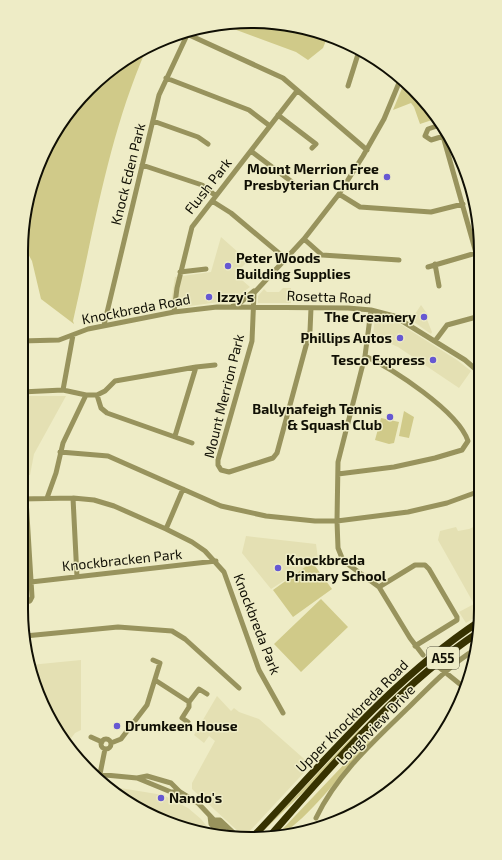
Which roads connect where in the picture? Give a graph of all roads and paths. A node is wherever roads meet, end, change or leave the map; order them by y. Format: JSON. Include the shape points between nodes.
{"nodes":[{"id":1,"x":192,"y":36,"type":"edge"},
{"id":2,"x":185,"y":38,"type":"edge"},
{"id":3,"x":358,"y":55,"type":"edge"},
{"id":4,"x":166,"y":78,"type":"junction"},
{"id":5,"x":399,"y":84,"type":"edge"},
{"id":6,"x":348,"y":86,"type":"dead end"},
{"id":7,"x":297,"y":91,"type":"junction"},
{"id":8,"x":278,"y":115,"type":"junction"},
{"id":9,"x":153,"y":121,"type":"junction"},
{"id":10,"x":270,"y":126,"type":"junction"},
{"id":11,"x":446,"y":143,"type":"edge"},
{"id":12,"x":208,"y":144,"type":"dead end"},
{"id":13,"x":312,"y":148,"type":"dead end"},
{"id":14,"x":251,"y":150,"type":"junction"},
{"id":15,"x":367,"y":150,"type":"junction"},
{"id":16,"x":142,"y":165,"type":"junction"},
{"id":17,"x":292,"y":182,"type":"dead end"},
{"id":18,"x":339,"y":194,"type":"junction"},
{"id":19,"x":216,"y":196,"type":"junction"},
{"id":20,"x":212,"y":201,"type":"junction"},
{"id":21,"x":462,"y":204,"type":"junction"},
{"id":22,"x":304,"y":239,"type":"junction"},
{"id":23,"x":474,"y":246,"type":"edge"},
{"id":24,"x":474,"y":254,"type":"edge"},
{"id":25,"x":286,"y":259,"type":"junction"},
{"id":26,"x":399,"y":260,"type":"dead end"},
{"id":27,"x":435,"y":264,"type":"junction"},
{"id":28,"x":428,"y":266,"type":"dead end"},
{"id":29,"x":206,"y":269,"type":"dead end"},
{"id":30,"x":180,"y":272,"type":"junction"},
{"id":31,"x":439,"y":286,"type":"dead end"},
{"id":32,"x":256,"y":290,"type":"junction"},
{"id":33,"x":230,"y":307,"type":"junction"},
{"id":34,"x":253,"y":307,"type":"junction"},
{"id":35,"x":311,"y":308,"type":"junction"},
{"id":36,"x":371,"y":310,"type":"junction"},
{"id":37,"x":174,"y":312,"type":"junction"},
{"id":38,"x":474,"y":318,"type":"edge"},
{"id":39,"x":104,"y":326,"type":"junction"},
{"id":40,"x":73,"y":335,"type":"junction"},
{"id":41,"x":435,"y":341,"type":"junction"},
{"id":42,"x":28,"y":342,"type":"edge"},
{"id":43,"x":364,"y":356,"type":"junction"},
{"id":44,"x":214,"y":365,"type":"dead end"},
{"id":45,"x":196,"y":367,"type":"junction"},
{"id":46,"x":474,"y":368,"type":"edge"},
{"id":47,"x":63,"y":390,"type":"junction"},
{"id":48,"x":28,"y":392,"type":"edge"},
{"id":49,"x":86,"y":395,"type":"junction"},
{"id":50,"x":97,"y":395,"type":"junction"},
{"id":51,"x":175,"y":436,"type":"junction"},
{"id":52,"x":192,"y":443,"type":"dead end"},
{"id":53,"x":60,"y":452,"type":"junction"},
{"id":54,"x":338,"y":474,"type":"junction"},
{"id":55,"x":183,"y":489,"type":"junction"},
{"id":56,"x":474,"y":493,"type":"edge"},
{"id":57,"x":47,"y":498,"type":"junction"},
{"id":58,"x":73,"y":498,"type":"junction"},
{"id":59,"x":28,"y":499,"type":"edge"},
{"id":60,"x":337,"y":521,"type":"junction"},
{"id":61,"x":166,"y":529,"type":"junction"},
{"id":62,"x":28,"y":551,"type":"edge"},
{"id":63,"x":216,"y":561,"type":"junction"},
{"id":64,"x":77,"y":577,"type":"junction"},
{"id":65,"x":31,"y":582,"type":"junction"},
{"id":66,"x":379,"y":587,"type":"junction"},
{"id":67,"x":28,"y":601,"type":"edge"},
{"id":68,"x":474,"y":626,"type":"edge"},
{"id":69,"x":30,"y":636,"type":"edge"},
{"id":70,"x":472,"y":636,"type":"edge"},
{"id":71,"x":415,"y":646,"type":"junction"},
{"id":72,"x":470,"y":653,"type":"edge"},
{"id":73,"x":429,"y":659,"type":"junction"},
{"id":74,"x":153,"y":660,"type":"dead end"},
{"id":75,"x":445,"y":673,"type":"junction"},
{"id":76,"x":155,"y":680,"type":"junction"},
{"id":77,"x":461,"y":685,"type":"edge"},
{"id":78,"x":239,"y":688,"type":"dead end"},
{"id":79,"x":207,"y":694,"type":"dead end"},
{"id":80,"x":189,"y":702,"type":"junction"},
{"id":81,"x":283,"y":713,"type":"dead end"},
{"id":82,"x":188,"y":722,"type":"dead end"},
{"id":83,"x":90,"y":737,"type":"dead end"},
{"id":84,"x":102,"y":742,"type":"junction"},
{"id":85,"x":111,"y":743,"type":"junction"},
{"id":86,"x":105,"y":749,"type":"junction"},
{"id":87,"x":99,"y":772,"type":"edge"},
{"id":88,"x":101,"y":774,"type":"edge"},
{"id":89,"x":212,"y":818,"type":"junction"},
{"id":90,"x":316,"y":818,"type":"dead end"},
{"id":91,"x":284,"y":820,"type":"junction"},
{"id":92,"x":216,"y":829,"type":"edge"},
{"id":93,"x":224,"y":830,"type":"edge"},
{"id":94,"x":232,"y":831,"type":"edge"},
{"id":95,"x":271,"y":831,"type":"edge"},
{"id":96,"x":275,"y":831,"type":"edge"},
{"id":97,"x":257,"y":832,"type":"edge"}],
"edges":[{"from":1,"to":7,"type":"street","via":[[279,76]]},
{"from":2,"to":4,"type":"street","name":"Knock Eden Park"},
{"from":3,"to":6,"type":"street"},
{"from":4,"to":9,"type":"street","name":"Knock Eden Park"},
{"from":4,"to":10,"type":"street","via":[[249,110]]},
{"from":5,"to":15,"type":"street","via":[[392,103]]},
{"from":7,"to":8,"type":"street","name":"Flush Park"},
{"from":7,"to":15,"type":"street"},
{"from":8,"to":10,"type":"street","name":"Flush Park"},
{"from":8,"to":13,"type":"street","via":[[316,144]]},
{"from":9,"to":12,"type":"street","via":[[198,137]]},
{"from":9,"to":16,"type":"street","name":"Knock Eden Park"},
{"from":10,"to":14,"type":"street","name":"Flush Park"},
{"from":11,"to":21,"type":"street"},
{"from":14,"to":17,"type":"street"},
{"from":14,"to":19,"type":"street","name":"Flush Park"},
{"from":15,"to":18,"type":"street"},
{"from":16,"to":19,"type":"street","via":[[202,185]]},
{"from":16,"to":39,"type":"street","name":"Knock Eden Park"},
{"from":18,"to":21,"type":"street","via":[[360,207],[431,212]]},
{"from":18,"to":22,"type":"street"},
{"from":19,"to":20,"type":"street","name":"Flush Park"},
{"from":20,"to":25,"type":"street","via":[[231,213]]},
{"from":20,"to":30,"type":"street","name":"Flush Park","via":[[190,231]]},
{"from":21,"to":23,"type":"street"},
{"from":22,"to":25,"type":"street"},
{"from":22,"to":26,"type":"street","via":[[322,255]]},
{"from":24,"to":27,"type":"street"},
{"from":25,"to":32,"type":"street"},
{"from":27,"to":28,"type":"street"},
{"from":27,"to":31,"type":"street"},
{"from":29,"to":30,"type":"street"},
{"from":30,"to":37,"type":"street","name":"Flush Park"},
{"from":32,"to":33,"type":"street"},
{"from":32,"to":34,"type":"street","name":"Mount Merrion Park"},
{"from":33,"to":34,"type":"street","name":"Rosetta Road"},
{"from":33,"to":37,"type":"street","name":"Knockbreda Road"},
{"from":34,"to":35,"type":"street","name":"Rosetta Road"},
{"from":34,"to":35,"type":"street","name":"Mount Merrion Park","via":[[252,340],[218,460],[219,468],[225,472],[273,458],[277,453],[310,331]]},
{"from":35,"to":36,"type":"street","name":"Rosetta Road"},
{"from":36,"to":41,"type":"street","name":"Rosetta Road","via":[[394,316]]},
{"from":36,"to":43,"type":"street"},
{"from":37,"to":39,"type":"street","name":"Knockbreda Road"},
{"from":38,"to":41,"type":"street","via":[[447,326]]},
{"from":39,"to":40,"type":"street","name":"Knockbreda Road"},
{"from":40,"to":42,"type":"street","via":[[59,340]]},
{"from":40,"to":47,"type":"street","name":"Knockbreda Road"},
{"from":41,"to":46,"type":"street","name":"Rosetta Road"},
{"from":43,"to":54,"type":"street","via":[[342,445]]},
{"from":43,"to":54,"type":"street","via":[[394,373],[446,410],[462,427],[468,441],[462,450],[435,458],[394,467]]},
{"from":44,"to":45,"type":"street"},
{"from":45,"to":50,"type":"street","via":[[115,381]]},
{"from":45,"to":51,"type":"street"},
{"from":47,"to":48,"type":"street"},
{"from":47,"to":49,"type":"street"},
{"from":49,"to":50,"type":"street"},
{"from":49,"to":53,"type":"street"},
{"from":50,"to":51,"type":"street","via":[[101,408],[107,413]]},
{"from":51,"to":52,"type":"street"},
{"from":53,"to":55,"type":"street","via":[[108,456]]},
{"from":53,"to":57,"type":"street"},
{"from":54,"to":60,"type":"street"},
{"from":55,"to":60,"type":"street","via":[[221,506],[266,516]]},
{"from":55,"to":61,"type":"street"},
{"from":56,"to":60,"type":"street","via":[[447,503],[408,512]]},
{"from":57,"to":58,"type":"street","name":"Knockbreda Park"},
{"from":57,"to":59,"type":"street","name":"Knockbreda Park"},
{"from":58,"to":61,"type":"street","name":"Knockbreda Park","via":[[94,500],[114,506]]},
{"from":58,"to":64,"type":"street"},
{"from":60,"to":66,"type":"street","via":[[338,548],[342,558]]},
{"from":61,"to":63,"type":"street","name":"Knockbreda Park","via":[[192,542]]},
{"from":62,"to":65,"type":"street"},
{"from":63,"to":64,"type":"street","name":"Knockbracken Park"},
{"from":63,"to":81,"type":"street","name":"Knockbreda Park","via":[[224,572],[259,670]]},
{"from":64,"to":65,"type":"street","name":"Knockbracken Park"},
{"from":65,"to":67,"type":"street","via":[[32,600]]},
{"from":66,"to":71,"type":"street"},
{"from":66,"to":71,"type":"street","via":[[415,565],[425,565],[429,569],[457,620]]},
{"from":68,"to":73,"type":"highway","name":"Upper Knockbreda Road","number":"A55"},
{"from":69,"to":78,"type":"street","via":[[118,627],[172,631],[185,639]]},
{"from":70,"to":73,"type":"highway","name":"Upper Knockbreda Road","number":"A55"},
{"from":71,"to":73,"type":"street"},
{"from":72,"to":75,"type":"street","name":"Loughview Drive"},
{"from":73,"to":75,"type":"street"},
{"from":73,"to":91,"type":"highway","name":"Upper Knockbreda Road","number":"A55"},
{"from":73,"to":97,"type":"highway","name":"Upper Knockbreda Road","number":"A55","via":[[378,706]]},
{"from":74,"to":76,"type":"street","via":[[160,663]]},
{"from":75,"to":77,"type":"street"},
{"from":75,"to":90,"type":"street","name":"Loughview Drive","via":[[363,752],[344,775]]},
{"from":76,"to":80,"type":"street"},
{"from":76,"to":85,"type":"street","via":[[144,709],[121,739]]},
{"from":79,"to":80,"type":"street","via":[[199,689]]},
{"from":80,"to":82,"type":"street","via":[[189,707],[182,718]]},
{"from":83,"to":84,"type":"street"},
{"from":84,"to":85,"type":"street","via":[[107,739]]},
{"from":84,"to":86,"type":"street"},
{"from":85,"to":86,"type":"street","via":[[110,748]]},
{"from":86,"to":87,"type":"street"},
{"from":88,"to":89,"type":"street","via":[[137,778],[147,776],[171,783],[198,803]]},
{"from":89,"to":92,"type":"street","via":[[211,824]]},
{"from":89,"to":93,"type":"street"},
{"from":89,"to":94,"type":"street","via":[[220,820]]},
{"from":91,"to":95,"type":"highway"},
{"from":91,"to":96,"type":"highway","name":"Upper Knockbreda Road","number":"A55"}]}
